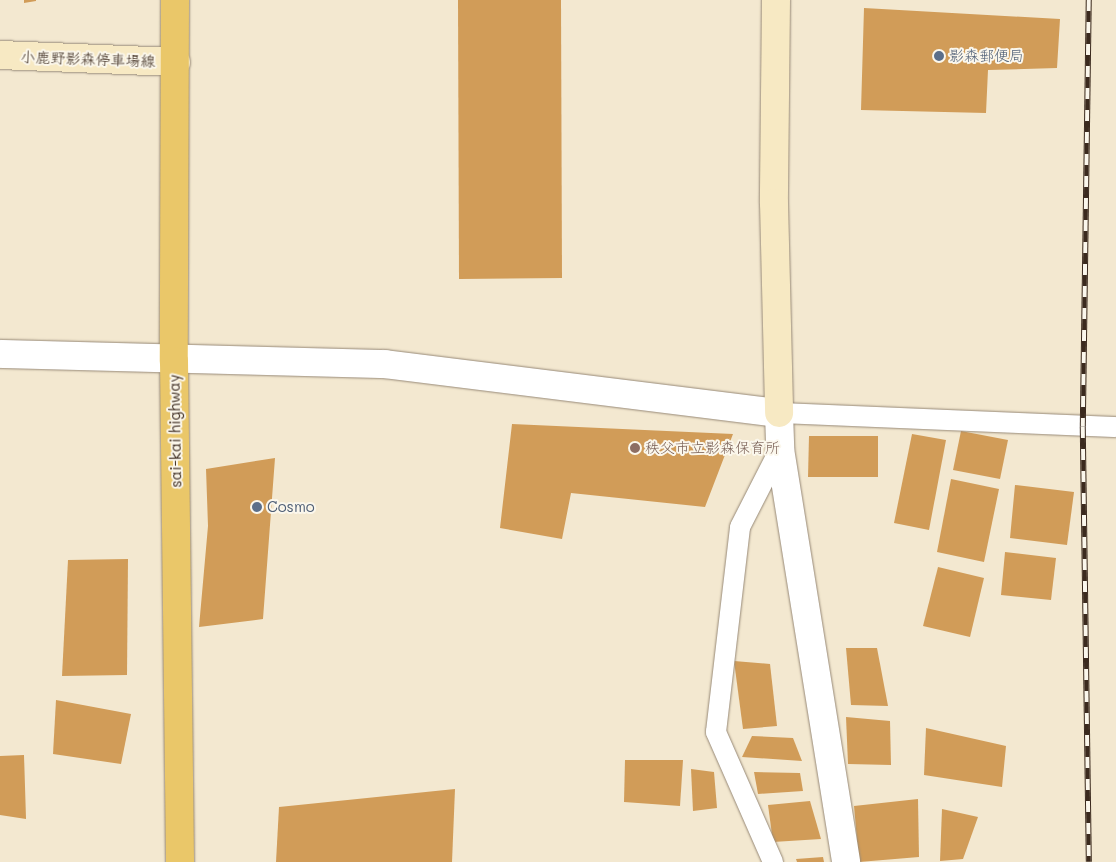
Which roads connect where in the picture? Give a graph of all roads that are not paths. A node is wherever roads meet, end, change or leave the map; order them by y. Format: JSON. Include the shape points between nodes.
{"nodes":[{"id":1,"x":175,"y":0,"type":"edge"},
{"id":2,"x":776,"y":0,"type":"edge"},
{"id":3,"x":0,"y":55,"type":"edge"},
{"id":4,"x":176,"y":62,"type":"junction"},
{"id":5,"x":0,"y":354,"type":"edge"},
{"id":6,"x":174,"y":360,"type":"junction"},
{"id":7,"x":780,"y":414,"type":"junction"},
{"id":8,"x":1116,"y":427,"type":"edge"},
{"id":9,"x":780,"y":449,"type":"junction"},
{"id":10,"x":180,"y":862,"type":"edge"},
{"id":11,"x":773,"y":862,"type":"edge"},
{"id":12,"x":846,"y":862,"type":"edge"}],
"edges":[{"from":1,"to":4,"type":"highway","name":"sai-kai highway"},
{"from":2,"to":7,"type":"street","via":[[774,203]]},
{"from":3,"to":4,"type":"street","name":"小鹿野影森停車場線"},
{"from":4,"to":6,"type":"highway","name":"sai-kai highway"},
{"from":5,"to":6,"type":"street"},
{"from":6,"to":7,"type":"street","via":[[413,366]]},
{"from":6,"to":10,"type":"highway","name":"sai-kai highway"},
{"from":7,"to":8,"type":"lane"},
{"from":7,"to":9,"type":"street"},
{"from":9,"to":11,"type":"lane","via":[[740,527],[716,732]]},
{"from":9,"to":12,"type":"street"}]}
